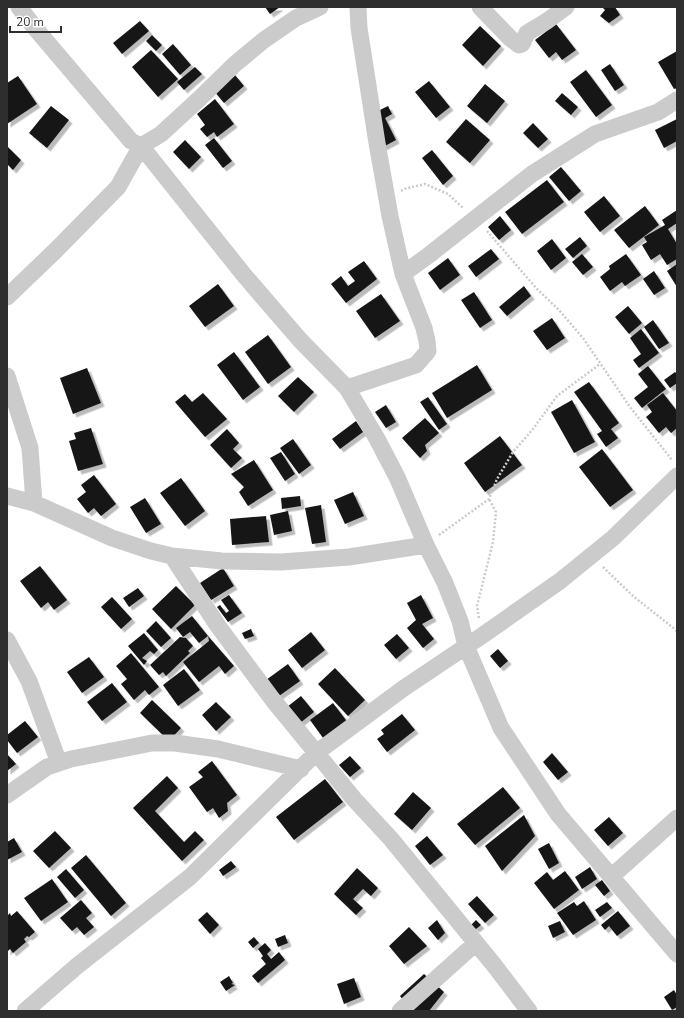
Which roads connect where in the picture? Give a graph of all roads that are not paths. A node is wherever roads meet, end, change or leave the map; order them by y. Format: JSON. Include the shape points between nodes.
{"nodes":[{"id":1,"x":19,"y":7,"type":"edge"},
{"id":2,"x":320,"y":7,"type":"edge"},
{"id":3,"x":358,"y":7,"type":"edge"},
{"id":4,"x":480,"y":7,"type":"edge"},
{"id":5,"x":566,"y":7,"type":"edge"},
{"id":6,"x":677,"y":100,"type":"edge"},
{"id":7,"x":141,"y":146,"type":"junction"},
{"id":8,"x":403,"y":274,"type":"junction"},
{"id":9,"x":7,"y":297,"type":"edge"},
{"id":10,"x":7,"y":376,"type":"edge"},
{"id":11,"x":347,"y":388,"type":"junction"},
{"id":12,"x":675,"y":469,"type":"edge"},
{"id":13,"x":7,"y":496,"type":"edge"},
{"id":14,"x":34,"y":503,"type":"junction"},
{"id":15,"x":426,"y":545,"type":"junction"},
{"id":16,"x":172,"y":556,"type":"junction"},
{"id":17,"x":7,"y":640,"type":"edge"},
{"id":18,"x":466,"y":646,"type":"junction"},
{"id":19,"x":316,"y":753,"type":"junction"},
{"id":20,"x":59,"y":763,"type":"junction"},
{"id":21,"x":301,"y":769,"type":"junction"},
{"id":22,"x":7,"y":795,"type":"edge"},
{"id":23,"x":677,"y":818,"type":"edge"},
{"id":24,"x":612,"y":876,"type":"junction"},
{"id":25,"x":476,"y":944,"type":"junction"},
{"id":26,"x":677,"y":954,"type":"edge"},
{"id":27,"x":24,"y":1011,"type":"edge"},
{"id":28,"x":400,"y":1011,"type":"edge"},
{"id":29,"x":528,"y":1011,"type":"edge"}],
"edges":[{"from":1,"to":7,"type":"street","via":[[131,141]]},
{"from":2,"to":7,"type":"street","via":[[296,18],[264,40],[161,134]]},
{"from":3,"to":8,"type":"street","via":[[377,143]]},
{"from":4,"to":5,"type":"street","via":[[519,45],[522,44],[527,32]]},
{"from":6,"to":8,"type":"street","via":[[658,112],[595,134],[532,174]]},
{"from":7,"to":9,"type":"street","via":[[118,187]]},
{"from":7,"to":11,"type":"street","via":[[244,276],[300,340]]},
{"from":8,"to":11,"type":"street","via":[[424,328],[428,351],[416,365]]},
{"from":10,"to":14,"type":"street","via":[[30,448]]},
{"from":11,"to":15,"type":"street","via":[[397,477]]},
{"from":12,"to":18,"type":"street","via":[[613,538],[592,556]]},
{"from":13,"to":14,"type":"street"},
{"from":14,"to":16,"type":"street","via":[[112,538]]},
{"from":15,"to":16,"type":"street","via":[[349,557],[281,562],[222,561]]},
{"from":15,"to":18,"type":"street","via":[[445,583],[460,621]]},
{"from":16,"to":19,"type":"street","via":[[218,626]]},
{"from":17,"to":20,"type":"street","via":[[29,681]]},
{"from":18,"to":19,"type":"street"},
{"from":18,"to":24,"type":"street","via":[[501,728],[558,814]]},
{"from":19,"to":21,"type":"street"},
{"from":19,"to":25,"type":"street","via":[[391,839]]},
{"from":20,"to":21,"type":"street","via":[[152,743],[175,743],[218,749]]},
{"from":20,"to":22,"type":"street","via":[[47,767]]},
{"from":21,"to":27,"type":"street","via":[[190,877]]},
{"from":23,"to":24,"type":"street"},
{"from":24,"to":26,"type":"street"},
{"from":25,"to":28,"type":"street"},
{"from":25,"to":29,"type":"street"}]}
